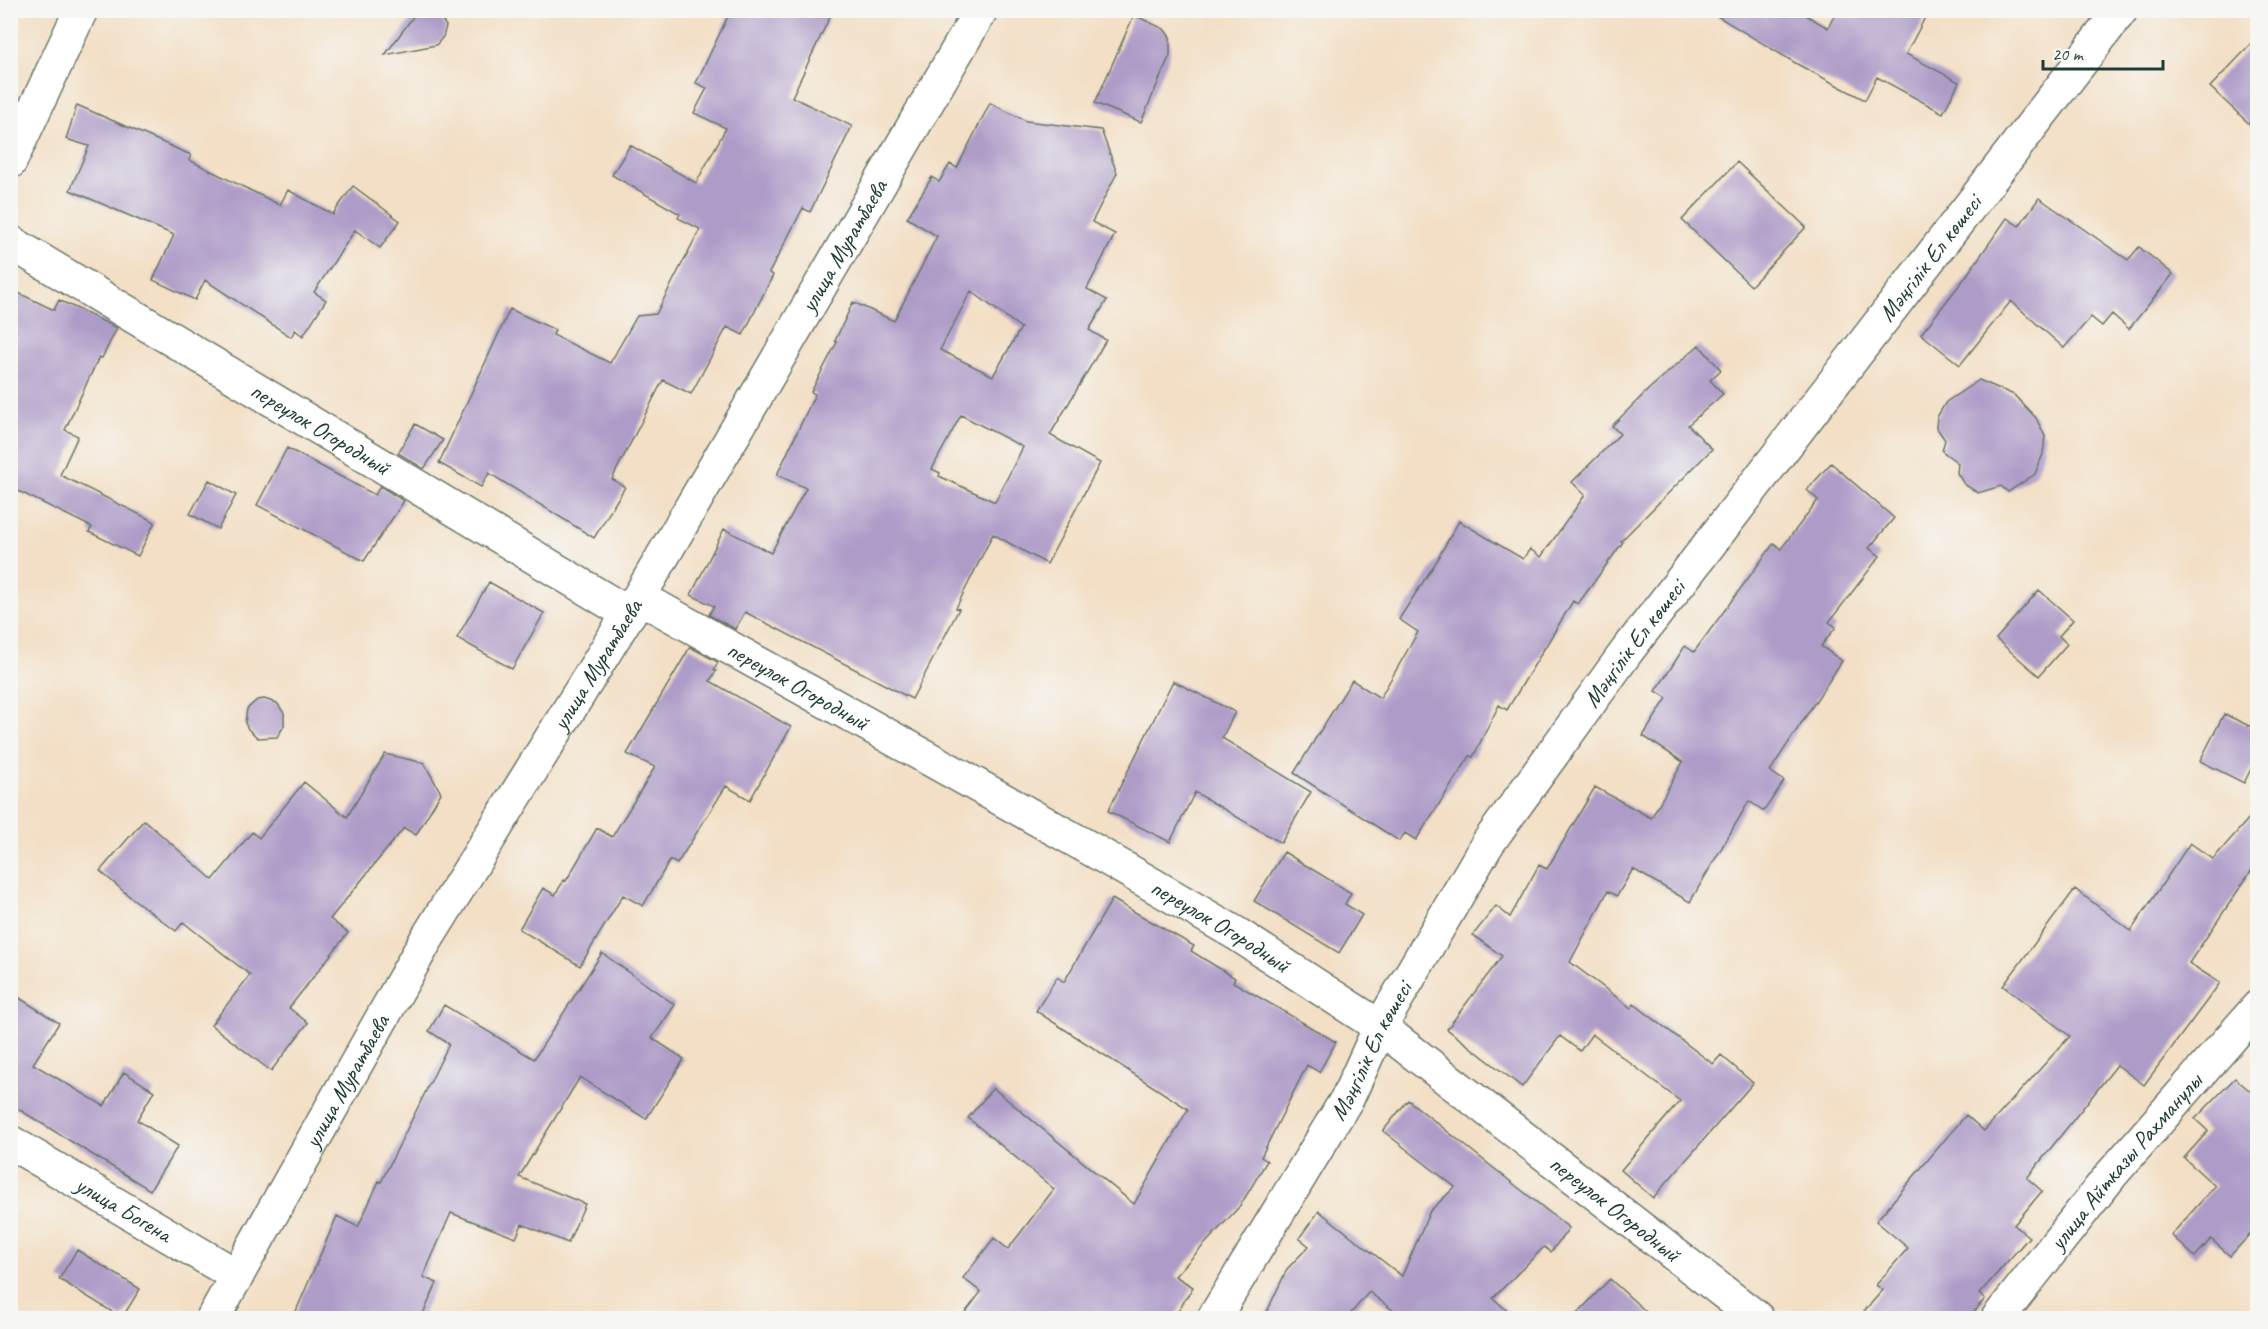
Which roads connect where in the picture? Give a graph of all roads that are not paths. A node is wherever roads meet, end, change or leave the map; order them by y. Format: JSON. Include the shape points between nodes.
{"nodes":[{"id":1,"x":81,"y":10,"type":"edge"},
{"id":2,"x":981,"y":10,"type":"edge"},
{"id":3,"x":2121,"y":10,"type":"edge"},
{"id":4,"x":10,"y":162,"type":"edge"},
{"id":5,"x":10,"y":242,"type":"edge"},
{"id":6,"x":634,"y":605,"type":"junction"},
{"id":7,"x":2258,"y":1007,"type":"edge"},
{"id":8,"x":1380,"y":1027,"type":"junction"},
{"id":9,"x":10,"y":1142,"type":"edge"},
{"id":10,"x":237,"y":1276,"type":"junction"},
{"id":11,"x":213,"y":1318,"type":"edge"},
{"id":12,"x":1214,"y":1318,"type":"edge"},
{"id":13,"x":1757,"y":1318,"type":"edge"},
{"id":14,"x":1998,"y":1318,"type":"edge"}],
"edges":[{"from":1,"to":4,"type":"street"},
{"from":2,"to":6,"type":"street","name":"улица Муратбаева"},
{"from":3,"to":8,"type":"street","name":"Мәңгілік Ел көшесі","via":[[1627,651],[1488,843]]},
{"from":5,"to":6,"type":"street","name":"переулок Огородный"},
{"from":6,"to":8,"type":"street","name":"переулок Огородный","via":[[1091,849],[1237,934]]},
{"from":6,"to":10,"type":"street","name":"улица Муратбаева","via":[[426,940]]},
{"from":7,"to":14,"type":"street","name":"улица Айтказы Рахманулы","via":[[2111,1175]]},
{"from":8,"to":12,"type":"street","name":"Мәңгілік Ел көшесі","via":[[1348,1096]]},
{"from":8,"to":13,"type":"street","name":"переулок Огородный"},
{"from":9,"to":10,"type":"street","name":"улица Богена"},
{"from":10,"to":11,"type":"street","name":"улица Муратбаева"}]}
